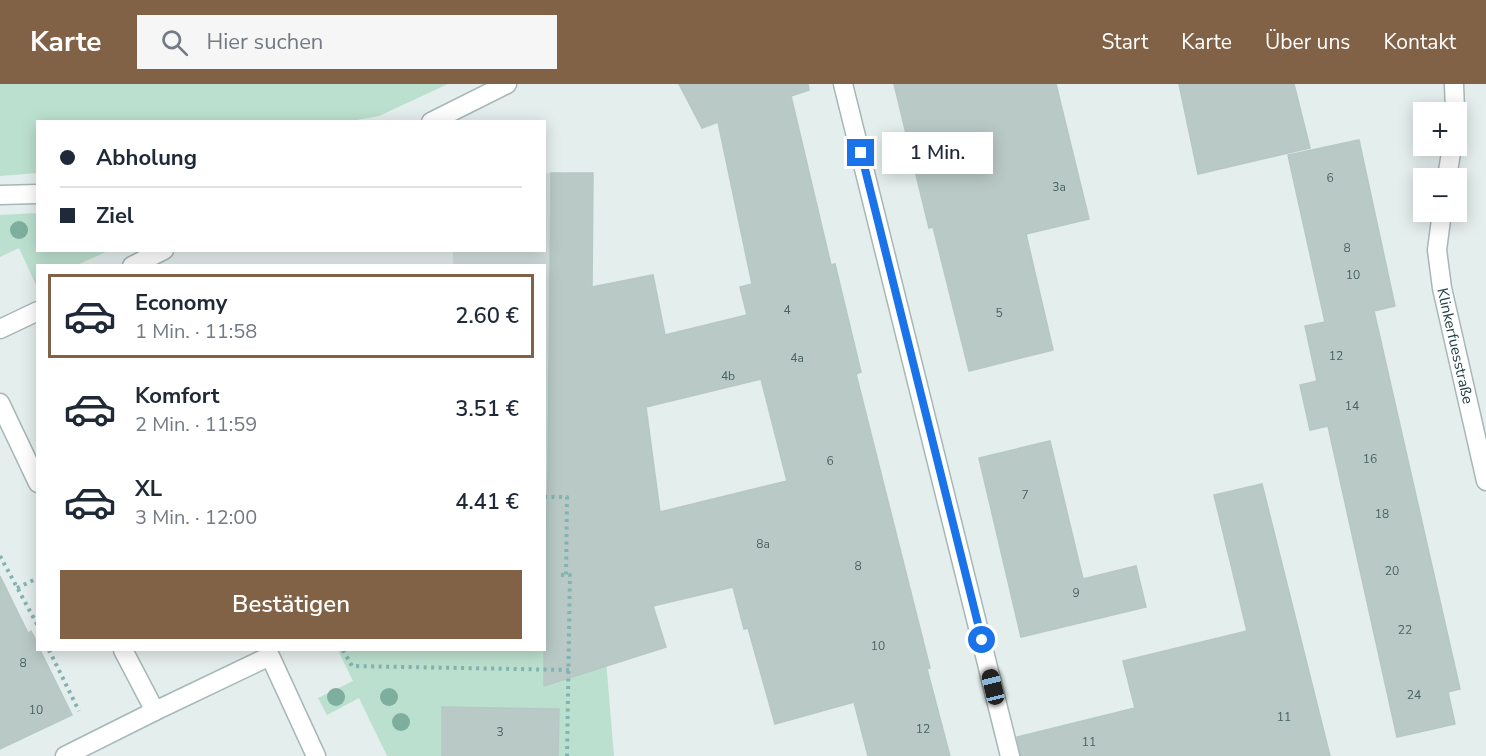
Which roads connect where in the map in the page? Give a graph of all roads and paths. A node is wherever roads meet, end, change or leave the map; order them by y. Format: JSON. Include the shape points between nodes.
{"nodes":[{"id":1,"x":507,"y":84,"type":"edge"},
{"id":2,"x":843,"y":84,"type":"edge"},
{"id":3,"x":1454,"y":84,"type":"edge"},
{"id":4,"x":1455,"y":102,"type":"edge"},
{"id":5,"x":435,"y":120,"type":"edge"},
{"id":6,"x":36,"y":194,"type":"edge"},
{"id":7,"x":0,"y":195,"type":"edge"},
{"id":8,"x":1441,"y":222,"type":"edge"},
{"id":9,"x":160,"y":252,"type":"edge"},
{"id":10,"x":136,"y":264,"type":"edge"},
{"id":11,"x":36,"y":312,"type":"edge"},
{"id":12,"x":0,"y":329,"type":"edge"},
{"id":13,"x":0,"y":403,"type":"edge"},
{"id":14,"x":36,"y":479,"type":"edge"},
{"id":15,"x":1486,"y":481,"type":"edge"},
{"id":16,"x":546,"y":497,"type":"edge"},
{"id":17,"x":0,"y":556,"type":"edge"},
{"id":18,"x":36,"y":579,"type":"edge"},
{"id":19,"x":17,"y":588,"type":"junction"},
{"id":20,"x":36,"y":622,"type":"edge"},
{"id":21,"x":49,"y":651,"type":"edge"},
{"id":22,"x":124,"y":651,"type":"edge"},
{"id":23,"x":344,"y":651,"type":"edge"},
{"id":24,"x":569,"y":670,"type":"junction"},
{"id":25,"x":156,"y":711,"type":"junction"},
{"id":26,"x":94,"y":742,"type":"junction"},
{"id":27,"x":65,"y":756,"type":"edge"},
{"id":28,"x":316,"y":756,"type":"edge"},
{"id":29,"x":567,"y":756,"type":"edge"},
{"id":30,"x":1010,"y":756,"type":"edge"}],
"edges":[{"from":1,"to":5,"type":"street"},
{"from":2,"to":30,"type":"street"},
{"from":3,"to":4,"type":"street"},
{"from":6,"to":7,"type":"street"},
{"from":8,"to":15,"type":"street","name":"Klinkerfuesstraße","via":[[1437,250],[1442,288]]},
{"from":9,"to":10,"type":"street"},
{"from":11,"to":12,"type":"street"},
{"from":13,"to":14,"type":"street"},
{"from":16,"to":24,"type":"path","via":[[567,497],[563,575],[570,575]]},
{"from":17,"to":19,"type":"path"},
{"from":18,"to":19,"type":"path"},
{"from":19,"to":20,"type":"path"},
{"from":21,"to":26,"type":"path"},
{"from":22,"to":25,"type":"street"},
{"from":23,"to":24,"type":"path","via":[[352,666]]},
{"from":24,"to":29,"type":"path"},
{"from":25,"to":26,"type":"street"},
{"from":25,"to":28,"type":"street","via":[[270,656]]},
{"from":26,"to":27,"type":"street"}]}
